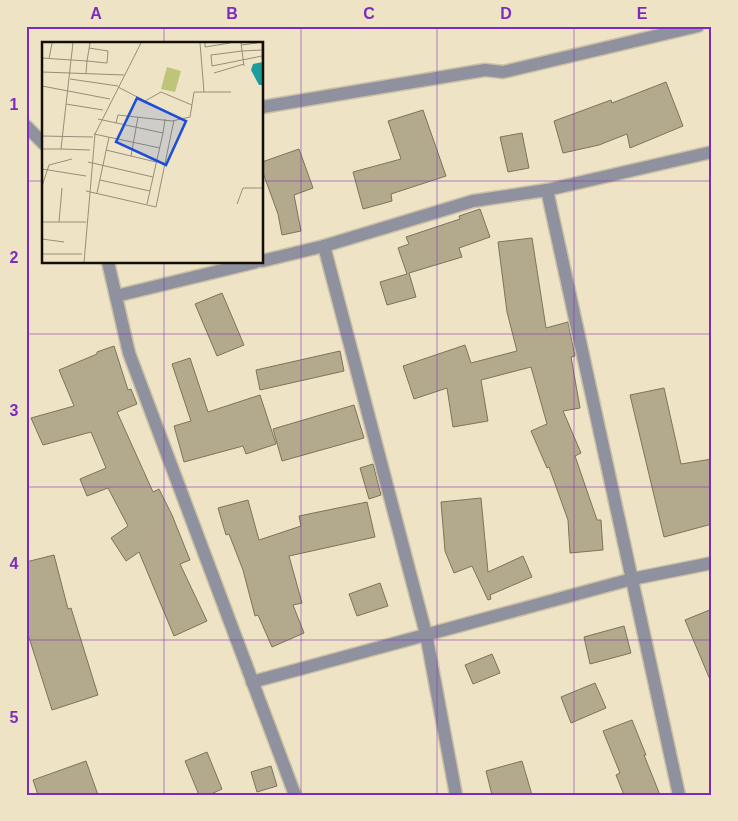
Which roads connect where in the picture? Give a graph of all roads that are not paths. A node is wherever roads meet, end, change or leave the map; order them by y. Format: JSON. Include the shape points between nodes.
{"nodes":[{"id":1,"x":698,"y":26,"type":"edge"},
{"id":2,"x":264,"y":107,"type":"edge"},
{"id":3,"x":26,"y":126,"type":"edge"},
{"id":4,"x":42,"y":142,"type":"edge"},
{"id":5,"x":712,"y":152,"type":"edge"},
{"id":6,"x":547,"y":190,"type":"junction"},
{"id":7,"x":324,"y":246,"type":"junction"},
{"id":8,"x":264,"y":261,"type":"edge"},
{"id":9,"x":108,"y":264,"type":"edge"},
{"id":10,"x":248,"y":264,"type":"edge"},
{"id":11,"x":116,"y":296,"type":"junction"},
{"id":12,"x":712,"y":563,"type":"edge"},
{"id":13,"x":632,"y":579,"type":"junction"},
{"id":14,"x":426,"y":634,"type":"junction"},
{"id":15,"x":252,"y":682,"type":"junction"},
{"id":16,"x":295,"y":795,"type":"edge"},
{"id":17,"x":456,"y":795,"type":"edge"},
{"id":18,"x":679,"y":795,"type":"edge"}],
"edges":[{"from":1,"to":2,"type":"street","via":[[503,72],[485,70]]},
{"from":3,"to":4,"type":"street"},
{"from":5,"to":6,"type":"street"},
{"from":6,"to":7,"type":"street","via":[[473,201]]},
{"from":6,"to":13,"type":"street"},
{"from":7,"to":8,"type":"street"},
{"from":7,"to":14,"type":"street"},
{"from":9,"to":11,"type":"street"},
{"from":10,"to":11,"type":"street"},
{"from":11,"to":15,"type":"street","via":[[129,353]]},
{"from":12,"to":13,"type":"street"},
{"from":13,"to":14,"type":"street"},
{"from":13,"to":18,"type":"street"},
{"from":14,"to":15,"type":"street"},
{"from":14,"to":17,"type":"street"},
{"from":15,"to":16,"type":"street"}]}
